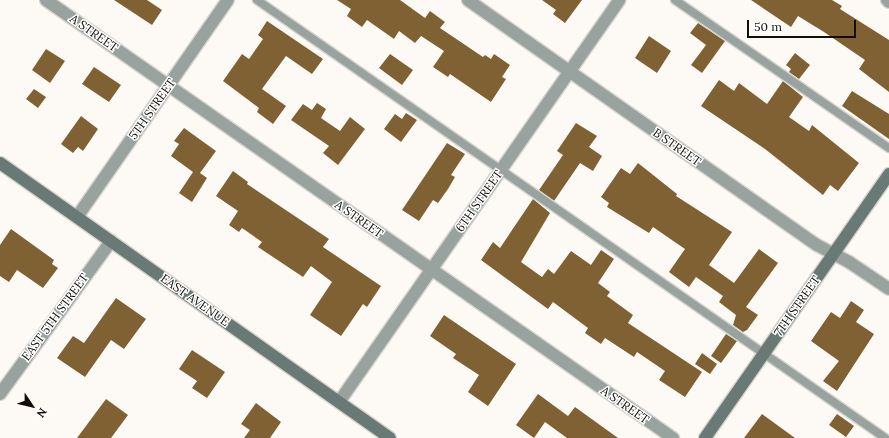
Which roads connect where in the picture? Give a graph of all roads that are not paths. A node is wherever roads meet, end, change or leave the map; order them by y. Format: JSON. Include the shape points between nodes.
{"nodes":[{"id":1,"x":46,"y":0,"type":"edge"},
{"id":2,"x":228,"y":0,"type":"edge"},
{"id":3,"x":257,"y":0,"type":"edge"},
{"id":4,"x":468,"y":0,"type":"edge"},
{"id":5,"x":619,"y":0,"type":"edge"},
{"id":6,"x":675,"y":0,"type":"edge"},
{"id":7,"x":570,"y":71,"type":"junction"},
{"id":8,"x":168,"y":85,"type":"junction"},
{"id":9,"x":889,"y":148,"type":"edge"},
{"id":10,"x":0,"y":163,"type":"edge"},
{"id":11,"x":501,"y":170,"type":"junction"},
{"id":12,"x":889,"y":174,"type":"edge"},
{"id":13,"x":77,"y":217,"type":"junction"},
{"id":14,"x":111,"y":241,"type":"junction"},
{"id":15,"x":834,"y":254,"type":"junction"},
{"id":16,"x":432,"y":269,"type":"junction"},
{"id":17,"x":889,"y":289,"type":"edge"},
{"id":18,"x":763,"y":354,"type":"junction"},
{"id":19,"x":0,"y":394,"type":"edge"},
{"id":20,"x":339,"y":402,"type":"junction"},
{"id":21,"x":390,"y":438,"type":"edge"},
{"id":22,"x":672,"y":438,"type":"edge"},
{"id":23,"x":705,"y":438,"type":"edge"},
{"id":24,"x":885,"y":438,"type":"edge"}],
"edges":[{"from":1,"to":8,"type":"street","name":"A STREET"},
{"from":2,"to":8,"type":"street","name":"5TH STREET"},
{"from":3,"to":11,"type":"lane"},
{"from":4,"to":7,"type":"street","name":"B STREET"},
{"from":5,"to":7,"type":"street","name":"6TH STREET"},
{"from":6,"to":9,"type":"lane"},
{"from":7,"to":11,"type":"street","name":"6TH STREET"},
{"from":7,"to":15,"type":"street","name":"B STREET"},
{"from":8,"to":13,"type":"street","name":"5TH STREET"},
{"from":8,"to":16,"type":"street","name":"A STREET"},
{"from":10,"to":13,"type":"street","name":"EAST AVENUE"},
{"from":11,"to":16,"type":"street","name":"6TH STREET"},
{"from":11,"to":18,"type":"lane"},
{"from":12,"to":15,"type":"street","name":"7TH STREET"},
{"from":13,"to":14,"type":"street","name":"EAST AVENUE"},
{"from":14,"to":19,"type":"street","name":"EAST 5TH STREET"},
{"from":14,"to":20,"type":"street","name":"EAST AVENUE"},
{"from":15,"to":17,"type":"street","name":"B STREET"},
{"from":15,"to":18,"type":"street","name":"7TH STREET"},
{"from":16,"to":20,"type":"street","name":"6TH STREET"},
{"from":16,"to":22,"type":"street","name":"A STREET"},
{"from":18,"to":23,"type":"street","name":"7TH STREET"},
{"from":18,"to":24,"type":"lane"},
{"from":20,"to":21,"type":"street","name":"EAST AVENUE"}]}
